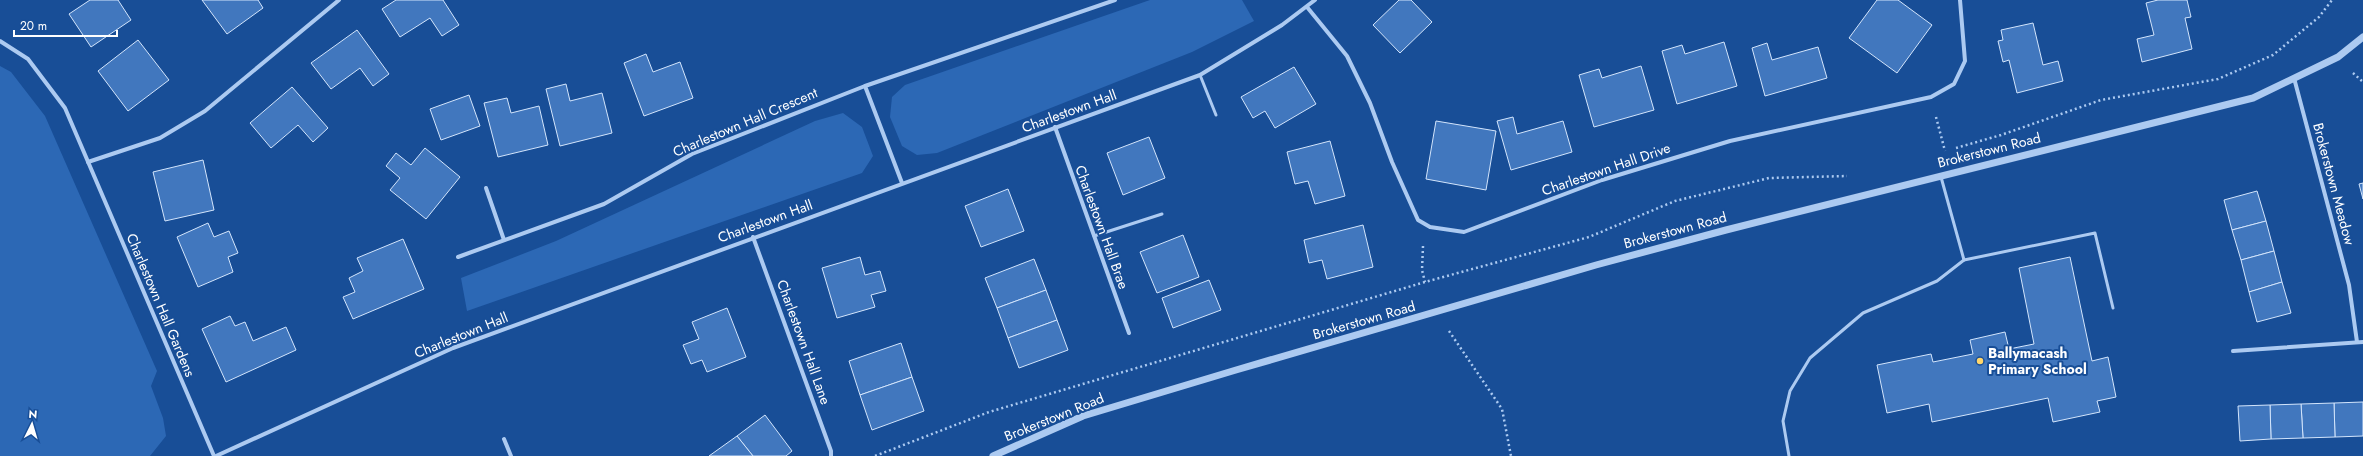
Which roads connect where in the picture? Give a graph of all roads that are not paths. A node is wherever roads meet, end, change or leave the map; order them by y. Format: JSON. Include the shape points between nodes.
{"nodes":[{"id":1,"x":339,"y":0,"type":"edge"},
{"id":2,"x":1116,"y":0,"type":"edge"},
{"id":3,"x":1315,"y":0,"type":"edge"},
{"id":4,"x":1960,"y":0,"type":"edge"},
{"id":5,"x":1307,"y":7,"type":"junction"},
{"id":6,"x":2363,"y":37,"type":"edge"},
{"id":7,"x":0,"y":41,"type":"edge"},
{"id":8,"x":1200,"y":75,"type":"junction"},
{"id":9,"x":2294,"y":78,"type":"junction"},
{"id":10,"x":865,"y":86,"type":"junction"},
{"id":11,"x":1216,"y":115,"type":"dead end"},
{"id":12,"x":1056,"y":128,"type":"junction"},
{"id":13,"x":88,"y":162,"type":"junction"},
{"id":14,"x":1941,"y":176,"type":"junction"},
{"id":15,"x":902,"y":183,"type":"junction"},
{"id":16,"x":486,"y":188,"type":"dead end"},
{"id":17,"x":1162,"y":214,"type":"dead end"},
{"id":18,"x":1094,"y":236,"type":"junction"},
{"id":19,"x":753,"y":237,"type":"junction"},
{"id":20,"x":504,"y":240,"type":"junction"},
{"id":21,"x":458,"y":257,"type":"dead end"},
{"id":22,"x":1964,"y":260,"type":"junction"},
{"id":23,"x":2113,"y":308,"type":"dead end"},
{"id":24,"x":1129,"y":333,"type":"dead end"},
{"id":25,"x":2357,"y":342,"type":"junction"},
{"id":26,"x":2363,"y":342,"type":"edge"},
{"id":27,"x":2233,"y":350,"type":"dead end"},
{"id":28,"x":504,"y":439,"type":"dead end"},
{"id":29,"x":215,"y":456,"type":"edge"},
{"id":30,"x":511,"y":456,"type":"edge"},
{"id":31,"x":831,"y":456,"type":"edge"},
{"id":32,"x":993,"y":456,"type":"edge"},
{"id":33,"x":1788,"y":456,"type":"edge"}],
"edges":[{"from":1,"to":13,"type":"street","via":[[205,110],[160,138]]},
{"from":2,"to":10,"type":"street","name":"Charlestown Hall Crescent"},
{"from":3,"to":5,"type":"street","name":"Charlestown Hall"},
{"from":4,"to":5,"type":"street","name":"Charlestown Hall Drive","via":[[1965,61],[1954,84],[1931,97],[1730,141],[1602,180],[1464,232],[1430,227],[1418,220],[1392,162],[1370,103],[1347,56]]},
{"from":5,"to":8,"type":"street","name":"Charlestown Hall","via":[[1282,26]]},
{"from":6,"to":9,"type":"street","name":"Brokerstown Road","via":[[2338,57]]},
{"from":7,"to":13,"type":"street","name":"Charlestown Hall Gardens","via":[[28,59],[65,108]]},
{"from":8,"to":11,"type":"lane"},
{"from":8,"to":12,"type":"street","name":"Charlestown Hall"},
{"from":9,"to":14,"type":"street","name":"Brokerstown Road","via":[[2253,98]]},
{"from":9,"to":25,"type":"street","name":"Brokerstown Meadow","via":[[2349,285]]},
{"from":10,"to":15,"type":"street"},
{"from":10,"to":20,"type":"street","name":"Charlestown Hall Crescent","via":[[692,154],[604,204]]},
{"from":12,"to":15,"type":"street","name":"Charlestown Hall"},
{"from":12,"to":18,"type":"street","name":"Charlestown Hall Brae"},
{"from":13,"to":29,"type":"street","name":"Charlestown Hall Gardens"},
{"from":14,"to":22,"type":"lane"},
{"from":14,"to":32,"type":"street","name":"Brokerstown Road","via":[[1596,265],[1236,370],[1083,416]]},
{"from":15,"to":19,"type":"street","name":"Charlestown Hall"},
{"from":16,"to":20,"type":"street"},
{"from":17,"to":18,"type":"lane"},
{"from":18,"to":24,"type":"street","name":"Charlestown Hall Brae"},
{"from":19,"to":29,"type":"street","name":"Charlestown Hall","via":[[452,348]]},
{"from":19,"to":31,"type":"street","name":"Charlestown Hall Lane"},
{"from":20,"to":21,"type":"street","name":"Charlestown Hall Crescent"},
{"from":22,"to":23,"type":"lane","via":[[2095,233]]},
{"from":22,"to":33,"type":"lane","via":[[1937,281],[1863,313],[1810,358],[1790,391],[1784,421]]},
{"from":25,"to":26,"type":"street"},
{"from":25,"to":27,"type":"street"},
{"from":28,"to":30,"type":"street"}]}
